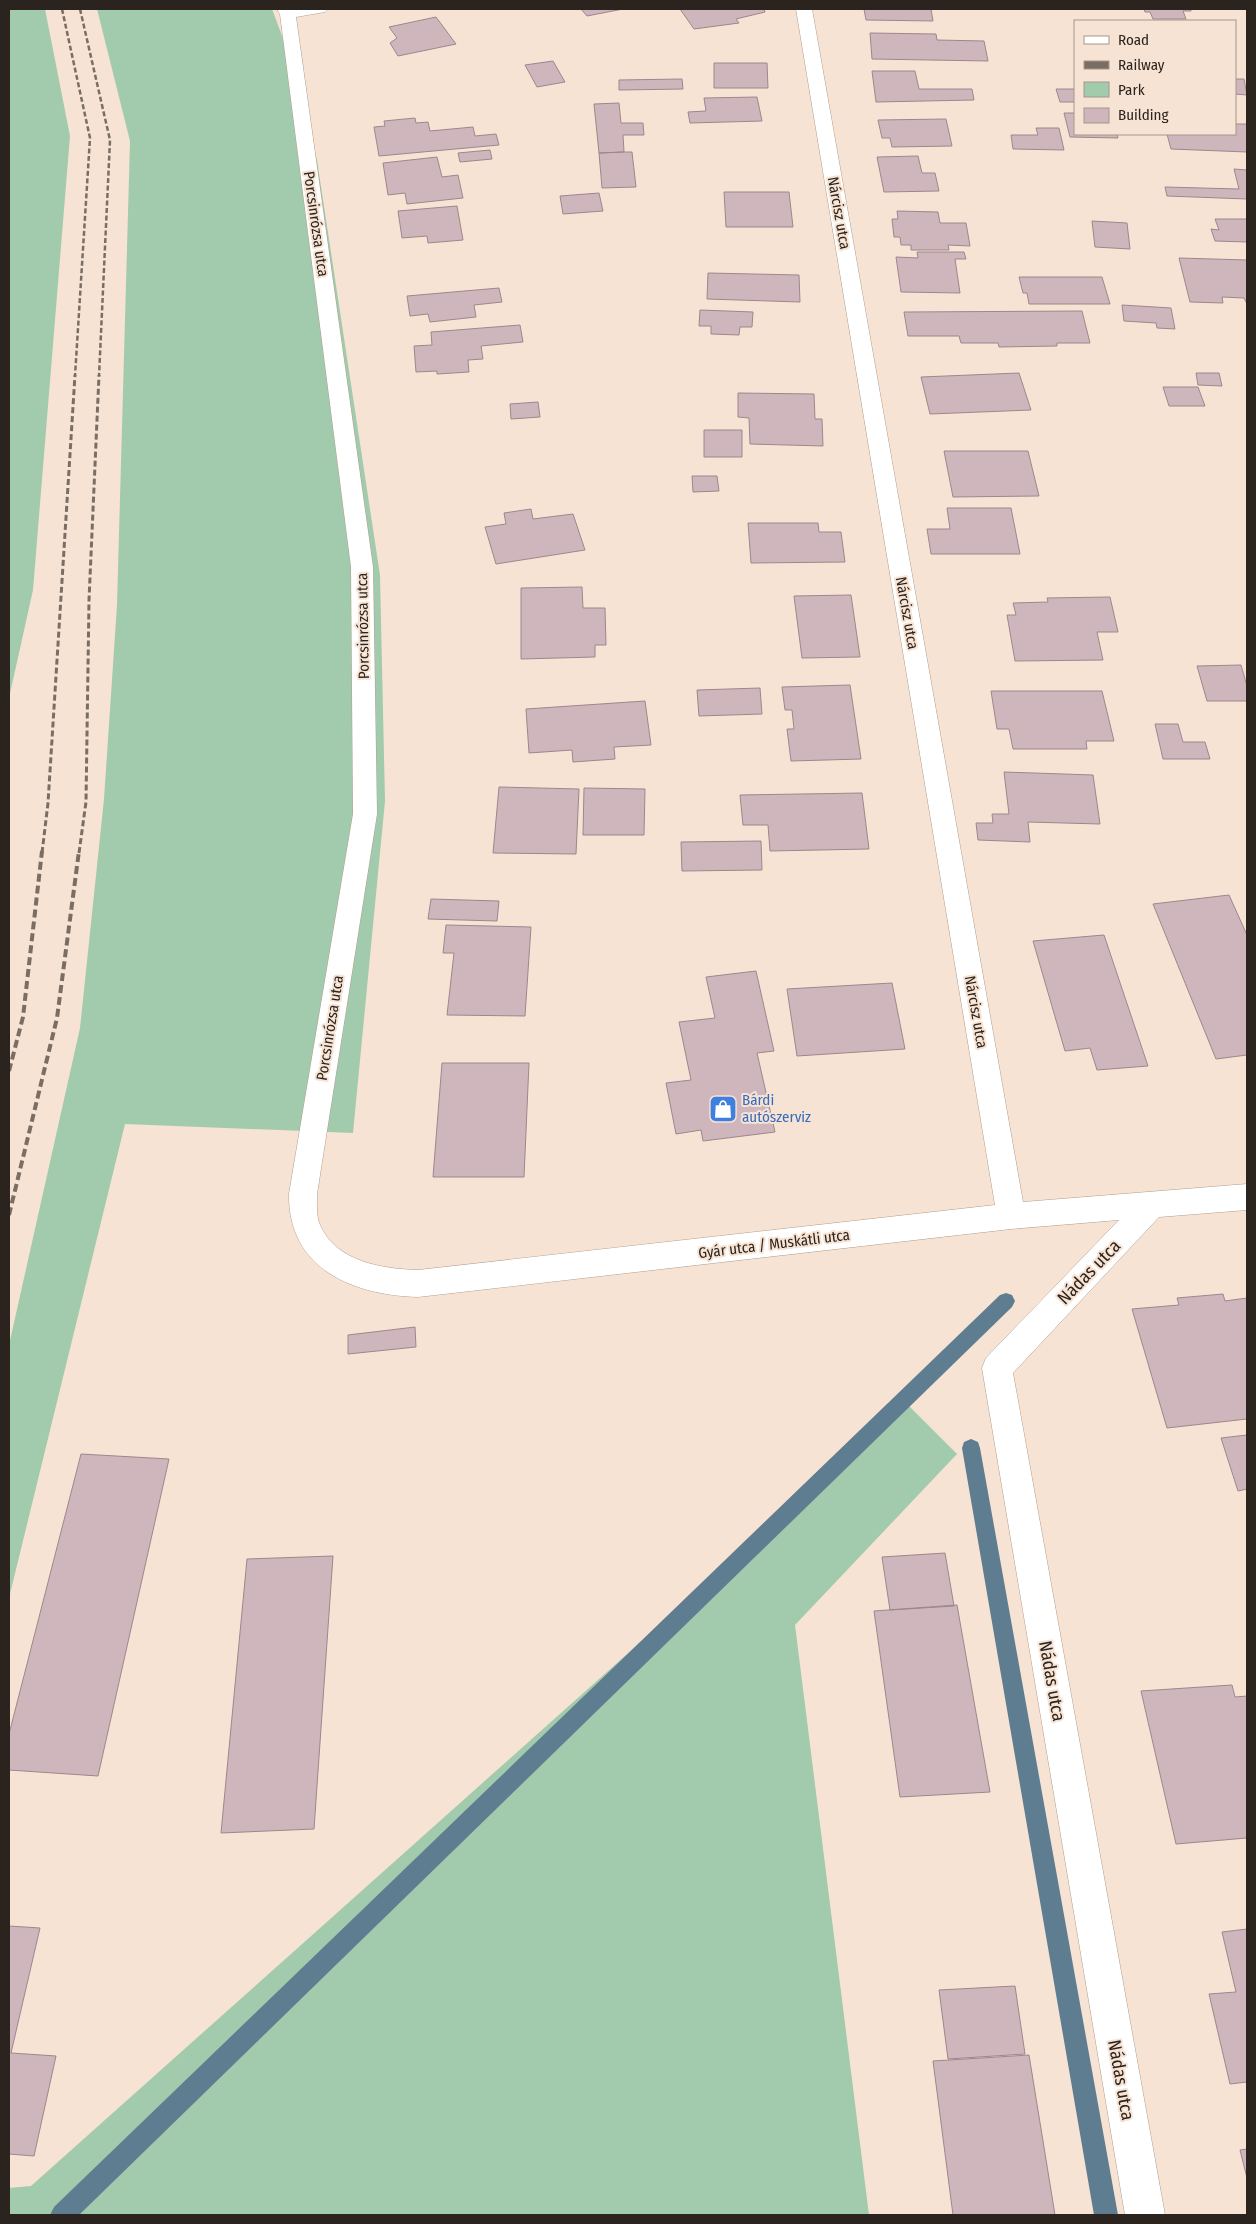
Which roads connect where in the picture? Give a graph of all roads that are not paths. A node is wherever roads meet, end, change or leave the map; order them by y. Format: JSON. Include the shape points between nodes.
{"nodes":[{"id":1,"x":320,"y":9,"type":"edge"},
{"id":2,"x":804,"y":9,"type":"edge"},
{"id":3,"x":287,"y":11,"type":"edge"},
{"id":4,"x":1247,"y":1197,"type":"edge"},
{"id":5,"x":1152,"y":1205,"type":"junction"},
{"id":6,"x":1011,"y":1216,"type":"junction"},
{"id":7,"x":313,"y":1242,"type":"joint"},
{"id":8,"x":1145,"y":2215,"type":"edge"}],
"edges":[{"from":1,"to":3,"type":"street"},
{"from":2,"to":6,"type":"street","name":"Nárcisz utca"},
{"from":3,"to":7,"type":"street","name":"Porcsinrózsa utca","via":[[362,567],[365,814],[303,1194],[302,1214]]},
{"from":4,"to":5,"type":"street","name":"Gyár utca / Muskátli utca"},
{"from":5,"to":6,"type":"street","name":"Gyár utca / Muskátli utca"},
{"from":5,"to":8,"type":"street","name":"Nádas utca","via":[[997,1368]]},
{"from":6,"to":7,"type":"street","name":"Gyár utca / Muskátli utca","via":[[432,1283],[402,1284],[356,1275],[339,1266]]}]}
